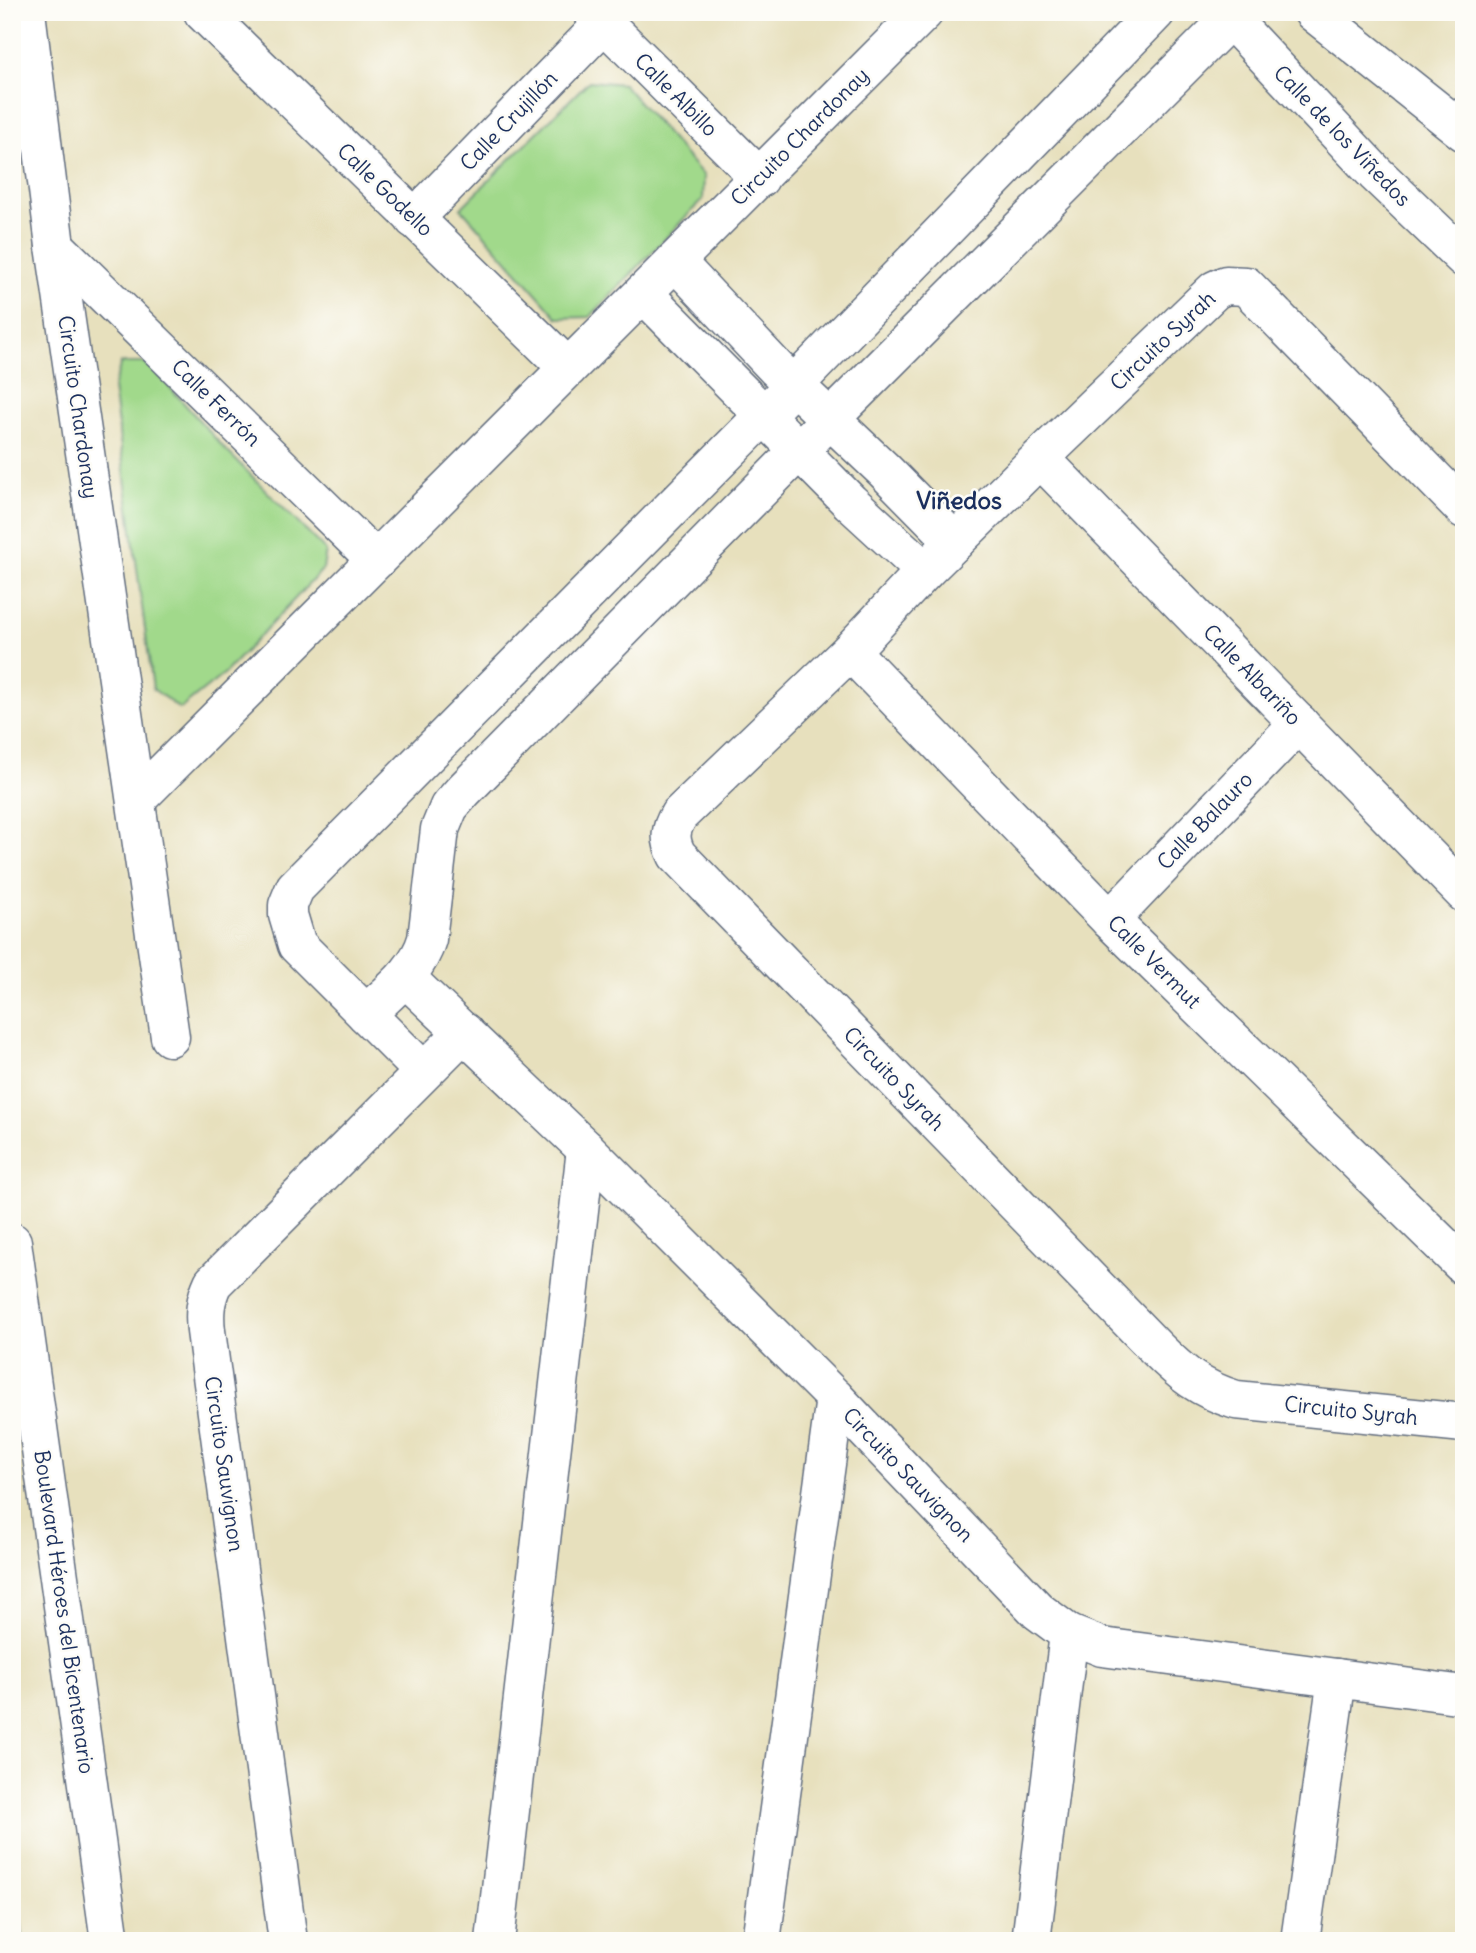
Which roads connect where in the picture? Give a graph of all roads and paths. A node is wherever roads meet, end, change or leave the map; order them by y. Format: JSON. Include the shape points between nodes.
{"nodes":[{"id":1,"x":26,"y":12,"type":"edge"},
{"id":2,"x":203,"y":12,"type":"edge"},
{"id":3,"x":924,"y":12,"type":"edge"},
{"id":4,"x":1156,"y":12,"type":"edge"},
{"id":5,"x":1312,"y":12,"type":"edge"},
{"id":6,"x":1231,"y":15,"type":"edge"},
{"id":7,"x":598,"y":17,"type":"edge"},
{"id":8,"x":1464,"y":132,"type":"edge"},
{"id":9,"x":760,"y":178,"type":"junction"},
{"id":10,"x":414,"y":219,"type":"junction"},
{"id":11,"x":55,"y":246,"type":"junction"},
{"id":12,"x":1464,"y":258,"type":"edge"},
{"id":13,"x":675,"y":261,"type":"junction"},
{"id":14,"x":643,"y":293,"type":"junction"},
{"id":15,"x":568,"y":368,"type":"junction"},
{"id":16,"x":794,"y":385,"type":"junction"},
{"id":17,"x":764,"y":414,"type":"junction"},
{"id":18,"x":830,"y":419,"type":"junction"},
{"id":19,"x":799,"y":451,"type":"junction"},
{"id":20,"x":1040,"y":458,"type":"junction"},
{"id":21,"x":1464,"y":509,"type":"edge"},
{"id":22,"x":955,"y":542,"type":"junction"},
{"id":23,"x":376,"y":560,"type":"junction"},
{"id":24,"x":925,"y":571,"type":"junction"},
{"id":25,"x":849,"y":651,"type":"junction"},
{"id":26,"x":1299,"y":723,"type":"junction"},
{"id":27,"x":136,"y":800,"type":"junction"},
{"id":28,"x":1464,"y":893,"type":"edge"},
{"id":29,"x":1110,"y":919,"type":"junction"},
{"id":30,"x":405,"y":976,"type":"junction"},
{"id":31,"x":366,"y":1014,"type":"junction"},
{"id":32,"x":464,"y":1032,"type":"junction"},
{"id":33,"x":170,"y":1037,"type":"dead end"},
{"id":34,"x":423,"y":1071,"type":"junction"},
{"id":35,"x":586,"y":1149,"type":"junction"},
{"id":36,"x":12,"y":1242,"type":"edge"},
{"id":37,"x":1464,"y":1266,"type":"edge"},
{"id":38,"x":835,"y":1398,"type":"junction"},
{"id":39,"x":1464,"y":1423,"type":"edge"},
{"id":40,"x":1069,"y":1634,"type":"junction"},
{"id":41,"x":1337,"y":1678,"type":"junction"},
{"id":42,"x":1464,"y":1695,"type":"edge"},
{"id":43,"x":110,"y":1941,"type":"edge"},
{"id":44,"x":288,"y":1941,"type":"edge"},
{"id":45,"x":495,"y":1941,"type":"edge"},
{"id":46,"x":761,"y":1941,"type":"edge"},
{"id":47,"x":1031,"y":1941,"type":"edge"},
{"id":48,"x":1300,"y":1941,"type":"edge"}],
"edges":[{"from":1,"to":11,"type":"street","name":"Circuito Chardonay"},
{"from":2,"to":10,"type":"street","name":"Calle Godello"},
{"from":3,"to":9,"type":"street","name":"Circuito Chardonay"},
{"from":4,"to":16,"type":"street"},
{"from":5,"to":8,"type":"street"},
{"from":6,"to":12,"type":"street","name":"Calle de los Viñedos","via":[[1377,174]]},
{"from":6,"to":18,"type":"street"},
{"from":7,"to":9,"type":"street","name":"Calle Albillo"},
{"from":7,"to":10,"type":"street","name":"Calle Crujillón"},
{"from":9,"to":13,"type":"street","name":"Circuito Chardonay"},
{"from":10,"to":15,"type":"street","name":"Calle Godello"},
{"from":11,"to":23,"type":"street","name":"Calle Ferrón"},
{"from":11,"to":27,"type":"street","name":"Circuito Chardonay"},
{"from":13,"to":14,"type":"street","name":"Circuito Chardonay"},
{"from":13,"to":16,"type":"street"},
{"from":14,"to":15,"type":"street","name":"Circuito Chardonay"},
{"from":14,"to":17,"type":"street"},
{"from":15,"to":23,"type":"street","name":"Circuito Chardonay"},
{"from":16,"to":17,"type":"street"},
{"from":16,"to":18,"type":"street"},
{"from":17,"to":19,"type":"street"},
{"from":17,"to":31,"type":"street","via":[[295,888],[288,915],[297,945]]},
{"from":18,"to":19,"type":"street"},
{"from":18,"to":22,"type":"street"},
{"from":19,"to":24,"type":"street"},
{"from":19,"to":30,"type":"street","via":[[449,807],[436,848],[427,939],[423,953]]},
{"from":20,"to":21,"type":"street","name":"Circuito Syrah","via":[[1215,290],[1238,284],[1246,286]]},
{"from":20,"to":22,"type":"street","name":"Circuito Syrah"},
{"from":20,"to":26,"type":"street","name":"Calle Albariño"},
{"from":22,"to":24,"type":"street","name":"Circuito Syrah"},
{"from":23,"to":27,"type":"street","name":"Circuito Chardonay"},
{"from":24,"to":25,"type":"street","name":"Circuito Syrah"},
{"from":25,"to":29,"type":"street","name":"Calle Vermut"},
{"from":25,"to":39,"type":"street","name":"Circuito Syrah","via":[[679,816],[671,828],[677,855],[1197,1385],[1236,1399]]},
{"from":26,"to":28,"type":"street","name":"Calle Albariño"},
{"from":26,"to":29,"type":"street","name":"Calle Balauro"},
{"from":27,"to":33,"type":"street","name":"Circuito Chardonay"},
{"from":29,"to":37,"type":"street","name":"Calle Vermut"},
{"from":30,"to":31,"type":"street"},
{"from":30,"to":32,"type":"street","name":"Circuito Sauvignon"},
{"from":31,"to":34,"type":"street"},
{"from":32,"to":34,"type":"street","name":"Circuito Sauvignon"},
{"from":32,"to":35,"type":"street","name":"Circuito Sauvignon"},
{"from":34,"to":44,"type":"street","name":"Circuito Sauvignon","via":[[213,1283],[206,1297],[206,1331]]},
{"from":35,"to":38,"type":"street","name":"Circuito Sauvignon"},
{"from":35,"to":45,"type":"street"},
{"from":36,"to":43,"type":"street","name":"Boulevard Héroes del Bicentenario"},
{"from":38,"to":40,"type":"street","name":"Circuito Sauvignon","via":[[1038,1611]]},
{"from":38,"to":46,"type":"street"},
{"from":40,"to":41,"type":"street","name":"Circuito Sauvignon","via":[[1102,1647]]},
{"from":40,"to":47,"type":"street"},
{"from":41,"to":42,"type":"street","name":"Circuito Sauvignon"},
{"from":41,"to":48,"type":"street"}]}
